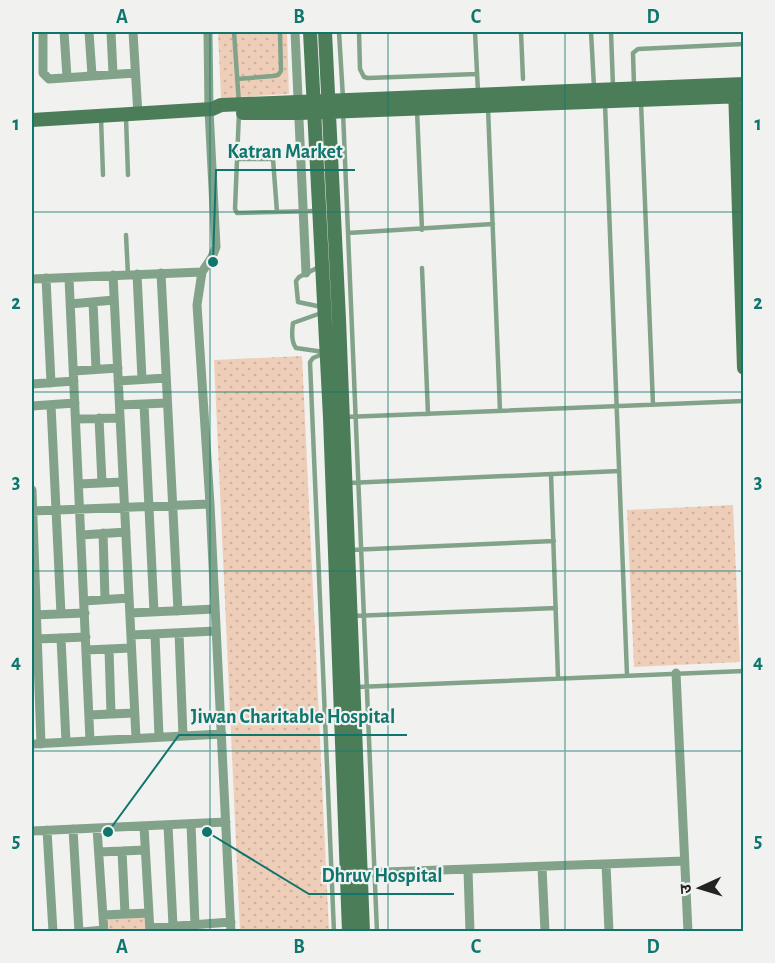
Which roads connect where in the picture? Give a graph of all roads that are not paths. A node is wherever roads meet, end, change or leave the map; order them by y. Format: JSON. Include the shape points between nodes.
{"nodes":[{"id":1,"x":42,"y":32,"type":"edge"},
{"id":2,"x":64,"y":32,"type":"edge"},
{"id":3,"x":89,"y":32,"type":"edge"},
{"id":4,"x":111,"y":32,"type":"edge"},
{"id":5,"x":133,"y":32,"type":"edge"},
{"id":6,"x":208,"y":32,"type":"edge"},
{"id":7,"x":234,"y":32,"type":"edge"},
{"id":8,"x":280,"y":32,"type":"edge"},
{"id":9,"x":295,"y":32,"type":"edge"},
{"id":10,"x":310,"y":32,"type":"edge"},
{"id":11,"x":324,"y":32,"type":"edge"},
{"id":12,"x":339,"y":32,"type":"edge"},
{"id":13,"x":359,"y":32,"type":"edge"},
{"id":14,"x":475,"y":32,"type":"edge"},
{"id":15,"x":521,"y":32,"type":"edge"},
{"id":16,"x":591,"y":32,"type":"edge"},
{"id":17,"x":610,"y":32,"type":"edge"},
{"id":18,"x":744,"y":44,"type":"edge"},
{"id":19,"x":32,"y":51,"type":"edge"},
{"id":20,"x":44,"y":51,"type":"junction"},
{"id":21,"x":135,"y":73,"type":"junction"},
{"id":22,"x":113,"y":74,"type":"junction"},
{"id":23,"x":477,"y":74,"type":"junction"},
{"id":24,"x":92,"y":75,"type":"junction"},
{"id":25,"x":67,"y":77,"type":"junction"},
{"id":26,"x":237,"y":79,"type":"junction"},
{"id":27,"x":523,"y":79,"type":"dead end"},
{"id":28,"x":739,"y":91,"type":"edge"},
{"id":29,"x":638,"y":94,"type":"junction"},
{"id":30,"x":478,"y":95,"type":"junction"},
{"id":31,"x":604,"y":97,"type":"junction"},
{"id":32,"x":343,"y":106,"type":"junction"},
{"id":33,"x":488,"y":106,"type":"junction"},
{"id":34,"x":321,"y":107,"type":"junction"},
{"id":35,"x":298,"y":108,"type":"junction"},
{"id":36,"x":416,"y":108,"type":"junction"},
{"id":37,"x":211,"y":109,"type":"junction"},
{"id":38,"x":239,"y":109,"type":"junction"},
{"id":39,"x":132,"y":115,"type":"junction"},
{"id":40,"x":101,"y":117,"type":"junction"},
{"id":41,"x":32,"y":120,"type":"edge"},
{"id":42,"x":237,"y":159,"type":"junction"},
{"id":43,"x":103,"y":175,"type":"dead end"},
{"id":44,"x":128,"y":175,"type":"dead end"},
{"id":45,"x":321,"y":210,"type":"junction"},
{"id":46,"x":303,"y":211,"type":"junction"},
{"id":47,"x":277,"y":212,"type":"junction"},
{"id":48,"x":493,"y":224,"type":"junction"},
{"id":49,"x":422,"y":230,"type":"junction"},
{"id":50,"x":348,"y":233,"type":"junction"},
{"id":51,"x":126,"y":235,"type":"dead end"},
{"id":52,"x":322,"y":265,"type":"junction"},
{"id":53,"x":422,"y":268,"type":"dead end"},
{"id":54,"x":202,"y":272,"type":"junction"},
{"id":55,"x":160,"y":273,"type":"junction"},
{"id":56,"x":306,"y":273,"type":"junction"},
{"id":57,"x":132,"y":274,"type":"junction"},
{"id":58,"x":113,"y":275,"type":"junction"},
{"id":59,"x":46,"y":278,"type":"junction"},
{"id":60,"x":69,"y":278,"type":"junction"},
{"id":61,"x":32,"y":279,"type":"edge"},
{"id":62,"x":114,"y":300,"type":"junction"},
{"id":63,"x":93,"y":302,"type":"junction"},
{"id":64,"x":70,"y":304,"type":"junction"},
{"id":65,"x":324,"y":310,"type":"junction"},
{"id":66,"x":327,"y":352,"type":"junction"},
{"id":67,"x":118,"y":368,"type":"junction"},
{"id":68,"x":744,"y":368,"type":"edge"},
{"id":69,"x":96,"y":369,"type":"junction"},
{"id":70,"x":74,"y":371,"type":"junction"},
{"id":71,"x":166,"y":378,"type":"junction"},
{"id":72,"x":142,"y":380,"type":"junction"},
{"id":73,"x":74,"y":381,"type":"junction"},
{"id":74,"x":118,"y":381,"type":"junction"},
{"id":75,"x":51,"y":383,"type":"junction"},
{"id":76,"x":32,"y":384,"type":"edge"},
{"id":77,"x":744,"y":401,"type":"edge"},
{"id":78,"x":75,"y":403,"type":"junction"},
{"id":79,"x":167,"y":403,"type":"junction"},
{"id":80,"x":144,"y":404,"type":"junction"},
{"id":81,"x":51,"y":405,"type":"junction"},
{"id":82,"x":120,"y":405,"type":"junction"},
{"id":83,"x":653,"y":405,"type":"junction"},
{"id":84,"x":32,"y":406,"type":"edge"},
{"id":85,"x":616,"y":406,"type":"junction"},
{"id":86,"x":500,"y":411,"type":"junction"},
{"id":87,"x":428,"y":414,"type":"junction"},
{"id":88,"x":343,"y":417,"type":"junction"},
{"id":89,"x":99,"y":418,"type":"junction"},
{"id":90,"x":120,"y":418,"type":"junction"},
{"id":91,"x":76,"y":420,"type":"junction"},
{"id":92,"x":619,"y":471,"type":"junction"},
{"id":93,"x":551,"y":474,"type":"junction"},
{"id":94,"x":123,"y":482,"type":"junction"},
{"id":95,"x":102,"y":483,"type":"junction"},
{"id":96,"x":352,"y":483,"type":"junction"},
{"id":97,"x":79,"y":484,"type":"junction"},
{"id":98,"x":32,"y":490,"type":"edge"},
{"id":99,"x":210,"y":504,"type":"junction"},
{"id":100,"x":150,"y":506,"type":"junction"},
{"id":101,"x":172,"y":506,"type":"junction"},
{"id":102,"x":125,"y":507,"type":"junction"},
{"id":103,"x":81,"y":509,"type":"junction"},
{"id":104,"x":57,"y":510,"type":"junction"},
{"id":105,"x":32,"y":512,"type":"edge"},
{"id":106,"x":126,"y":532,"type":"junction"},
{"id":107,"x":103,"y":533,"type":"junction"},
{"id":108,"x":82,"y":535,"type":"junction"},
{"id":109,"x":554,"y":541,"type":"junction"},
{"id":110,"x":354,"y":550,"type":"junction"},
{"id":111,"x":129,"y":598,"type":"junction"},
{"id":112,"x":105,"y":599,"type":"junction"},
{"id":113,"x":84,"y":601,"type":"junction"},
{"id":114,"x":556,"y":608,"type":"junction"},
{"id":115,"x":215,"y":609,"type":"junction"},
{"id":116,"x":178,"y":611,"type":"junction"},
{"id":117,"x":154,"y":612,"type":"junction"},
{"id":118,"x":85,"y":613,"type":"junction"},
{"id":119,"x":130,"y":613,"type":"junction"},
{"id":120,"x":61,"y":614,"type":"junction"},
{"id":121,"x":34,"y":615,"type":"edge"},
{"id":122,"x":357,"y":616,"type":"junction"},
{"id":123,"x":216,"y":631,"type":"junction"},
{"id":124,"x":178,"y":633,"type":"junction"},
{"id":125,"x":155,"y":634,"type":"junction"},
{"id":126,"x":131,"y":635,"type":"junction"},
{"id":127,"x":86,"y":637,"type":"junction"},
{"id":128,"x":61,"y":638,"type":"junction"},
{"id":129,"x":37,"y":639,"type":"junction"},
{"id":130,"x":131,"y":648,"type":"junction"},
{"id":131,"x":109,"y":649,"type":"junction"},
{"id":132,"x":86,"y":650,"type":"junction"},
{"id":133,"x":744,"y":671,"type":"edge"},
{"id":134,"x":676,"y":674,"type":"junction"},
{"id":135,"x":627,"y":675,"type":"junction"},
{"id":136,"x":558,"y":678,"type":"junction"},
{"id":137,"x":353,"y":687,"type":"junction"},
{"id":138,"x":134,"y":713,"type":"junction"},
{"id":139,"x":111,"y":714,"type":"junction"},
{"id":140,"x":89,"y":715,"type":"junction"},
{"id":141,"x":222,"y":734,"type":"junction"},
{"id":142,"x":183,"y":736,"type":"junction"},
{"id":143,"x":159,"y":737,"type":"junction"},
{"id":144,"x":136,"y":738,"type":"junction"},
{"id":145,"x":90,"y":741,"type":"junction"},
{"id":146,"x":66,"y":742,"type":"junction"},
{"id":147,"x":36,"y":744,"type":"edge"},
{"id":148,"x":226,"y":822,"type":"junction"},
{"id":149,"x":191,"y":824,"type":"junction"},
{"id":150,"x":168,"y":825,"type":"junction"},
{"id":151,"x":144,"y":826,"type":"junction"},
{"id":152,"x":97,"y":828,"type":"junction"},
{"id":153,"x":73,"y":829,"type":"junction"},
{"id":154,"x":47,"y":830,"type":"junction"},
{"id":155,"x":32,"y":831,"type":"edge"},
{"id":156,"x":145,"y":850,"type":"junction"},
{"id":157,"x":122,"y":851,"type":"junction"},
{"id":158,"x":99,"y":852,"type":"junction"},
{"id":159,"x":684,"y":861,"type":"junction"},
{"id":160,"x":606,"y":864,"type":"junction"},
{"id":161,"x":542,"y":867,"type":"junction"},
{"id":162,"x":468,"y":870,"type":"junction"},
{"id":163,"x":361,"y":873,"type":"junction"},
{"id":164,"x":149,"y":913,"type":"junction"},
{"id":165,"x":125,"y":914,"type":"junction"},
{"id":166,"x":103,"y":915,"type":"junction"},
{"id":167,"x":195,"y":925,"type":"junction"},
{"id":168,"x":173,"y":926,"type":"junction"},
{"id":169,"x":231,"y":927,"type":"edge"},
{"id":170,"x":150,"y":930,"type":"edge"},
{"id":171,"x":104,"y":931,"type":"edge"},
{"id":172,"x":53,"y":932,"type":"edge"},
{"id":173,"x":81,"y":932,"type":"edge"},
{"id":174,"x":334,"y":932,"type":"edge"},
{"id":175,"x":349,"y":932,"type":"edge"},
{"id":176,"x":363,"y":932,"type":"edge"},
{"id":177,"x":377,"y":932,"type":"edge"},
{"id":178,"x":470,"y":932,"type":"edge"},
{"id":179,"x":545,"y":932,"type":"edge"},
{"id":180,"x":609,"y":932,"type":"edge"},
{"id":181,"x":688,"y":932,"type":"edge"}],
"edges":[{"from":1,"to":20,"type":"street"},
{"from":2,"to":25,"type":"street"},
{"from":3,"to":24,"type":"street"},
{"from":4,"to":22,"type":"street"},
{"from":5,"to":21,"type":"street"},
{"from":6,"to":37,"type":"street"},
{"from":7,"to":26,"type":"lane"},
{"from":8,"to":26,"type":"lane","via":[[278,75]]},
{"from":9,"to":35,"type":"street"},
{"from":10,"to":34,"type":"street"},
{"from":11,"to":34,"type":"street"},
{"from":12,"to":32,"type":"lane"},
{"from":13,"to":23,"type":"lane","via":[[360,69],[364,77]]},
{"from":14,"to":23,"type":"lane"},
{"from":15,"to":27,"type":"lane"},
{"from":16,"to":31,"type":"lane"},
{"from":17,"to":31,"type":"lane"},
{"from":18,"to":29,"type":"lane","via":[[638,49],[633,53]]},
{"from":19,"to":20,"type":"street"},
{"from":20,"to":25,"type":"street","via":[[45,77]]},
{"from":21,"to":22,"type":"street"},
{"from":21,"to":39,"type":"street"},
{"from":22,"to":24,"type":"street"},
{"from":23,"to":30,"type":"lane"},
{"from":24,"to":25,"type":"street"},
{"from":26,"to":38,"type":"lane"},
{"from":28,"to":29,"type":"street"},
{"from":28,"to":68,"type":"street"},
{"from":29,"to":31,"type":"street"},
{"from":29,"to":83,"type":"lane"},
{"from":30,"to":31,"type":"street"},
{"from":30,"to":32,"type":"street"},
{"from":31,"to":33,"type":"street"},
{"from":31,"to":85,"type":"lane"},
{"from":32,"to":34,"type":"street"},
{"from":32,"to":36,"type":"street"},
{"from":32,"to":50,"type":"lane"},
{"from":33,"to":36,"type":"street"},
{"from":33,"to":48,"type":"lane"},
{"from":34,"to":35,"type":"street"},
{"from":34,"to":45,"type":"street"},
{"from":34,"to":88,"type":"street"},
{"from":35,"to":38,"type":"street"},
{"from":35,"to":46,"type":"street"},
{"from":36,"to":49,"type":"lane"},
{"from":37,"to":38,"type":"street","via":[[221,105]]},
{"from":37,"to":39,"type":"street"},
{"from":37,"to":54,"type":"street","via":[[216,247]]},
{"from":38,"to":42,"type":"lane"},
{"from":39,"to":40,"type":"street"},
{"from":39,"to":44,"type":"lane"},
{"from":40,"to":41,"type":"street"},
{"from":40,"to":43,"type":"lane"},
{"from":42,"to":47,"type":"lane","via":[[273,159]]},
{"from":42,"to":47,"type":"lane","via":[[237,213]]},
{"from":45,"to":46,"type":"lane"},
{"from":45,"to":52,"type":"street"},
{"from":46,"to":47,"type":"lane"},
{"from":46,"to":56,"type":"street"},
{"from":48,"to":49,"type":"lane"},
{"from":48,"to":86,"type":"lane"},
{"from":49,"to":50,"type":"lane"},
{"from":50,"to":88,"type":"lane"},
{"from":51,"to":57,"type":"lane"},
{"from":52,"to":56,"type":"lane"},
{"from":52,"to":65,"type":"street"},
{"from":53,"to":87,"type":"lane"},
{"from":54,"to":55,"type":"street"},
{"from":54,"to":99,"type":"street","via":[[197,305]]},
{"from":55,"to":57,"type":"street"},
{"from":55,"to":71,"type":"street"},
{"from":56,"to":65,"type":"lane","via":[[296,281],[298,302]]},
{"from":57,"to":58,"type":"street"},
{"from":57,"to":72,"type":"street"},
{"from":58,"to":60,"type":"street"},
{"from":58,"to":62,"type":"street"},
{"from":59,"to":60,"type":"street"},
{"from":59,"to":61,"type":"street"},
{"from":59,"to":75,"type":"street"},
{"from":60,"to":64,"type":"street"},
{"from":62,"to":63,"type":"street"},
{"from":62,"to":67,"type":"street"},
{"from":63,"to":64,"type":"street"},
{"from":63,"to":69,"type":"street"},
{"from":64,"to":70,"type":"street"},
{"from":65,"to":66,"type":"street"},
{"from":65,"to":66,"type":"lane","via":[[293,323],[293,344],[298,349]]},
{"from":66,"to":88,"type":"street"},
{"from":66,"to":174,"type":"lane","via":[[310,362]]},
{"from":67,"to":69,"type":"street"},
{"from":67,"to":74,"type":"street"},
{"from":69,"to":70,"type":"street"},
{"from":70,"to":73,"type":"street"},
{"from":71,"to":72,"type":"street"},
{"from":71,"to":79,"type":"street"},
{"from":72,"to":74,"type":"street"},
{"from":73,"to":75,"type":"street"},
{"from":73,"to":78,"type":"street"},
{"from":74,"to":82,"type":"street"},
{"from":75,"to":76,"type":"street"},
{"from":77,"to":83,"type":"lane"},
{"from":78,"to":81,"type":"street"},
{"from":78,"to":91,"type":"street"},
{"from":79,"to":80,"type":"street"},
{"from":79,"to":101,"type":"street"},
{"from":80,"to":82,"type":"street"},
{"from":80,"to":100,"type":"street"},
{"from":81,"to":84,"type":"street"},
{"from":81,"to":104,"type":"street"},
{"from":82,"to":90,"type":"street"},
{"from":83,"to":85,"type":"lane"},
{"from":85,"to":86,"type":"lane"},
{"from":85,"to":92,"type":"lane"},
{"from":86,"to":87,"type":"lane"},
{"from":87,"to":88,"type":"lane"},
{"from":88,"to":96,"type":"street"},
{"from":88,"to":137,"type":"street"},
{"from":89,"to":90,"type":"street"},
{"from":89,"to":91,"type":"street"},
{"from":89,"to":95,"type":"street"},
{"from":90,"to":94,"type":"street"},
{"from":91,"to":97,"type":"street"},
{"from":92,"to":93,"type":"lane"},
{"from":92,"to":135,"type":"lane"},
{"from":93,"to":96,"type":"lane"},
{"from":93,"to":109,"type":"lane"},
{"from":94,"to":95,"type":"street"},
{"from":94,"to":102,"type":"street"},
{"from":95,"to":97,"type":"street"},
{"from":96,"to":110,"type":"street"},
{"from":97,"to":103,"type":"street"},
{"from":98,"to":105,"type":"street"},
{"from":99,"to":101,"type":"street"},
{"from":99,"to":115,"type":"street"},
{"from":100,"to":101,"type":"street"},
{"from":100,"to":102,"type":"street"},
{"from":100,"to":117,"type":"street"},
{"from":101,"to":116,"type":"street"},
{"from":102,"to":103,"type":"street"},
{"from":102,"to":106,"type":"street"},
{"from":103,"to":104,"type":"street"},
{"from":103,"to":108,"type":"street"},
{"from":104,"to":105,"type":"street"},
{"from":104,"to":120,"type":"street"},
{"from":105,"to":121,"type":"street"},
{"from":106,"to":107,"type":"street"},
{"from":106,"to":111,"type":"street"},
{"from":107,"to":108,"type":"street"},
{"from":107,"to":112,"type":"street"},
{"from":108,"to":113,"type":"street"},
{"from":109,"to":110,"type":"lane"},
{"from":109,"to":114,"type":"lane"},
{"from":110,"to":122,"type":"street"},
{"from":111,"to":112,"type":"street"},
{"from":111,"to":119,"type":"street"},
{"from":112,"to":113,"type":"street"},
{"from":113,"to":118,"type":"street"},
{"from":114,"to":122,"type":"lane"},
{"from":114,"to":136,"type":"lane"},
{"from":115,"to":116,"type":"street"},
{"from":115,"to":123,"type":"street"},
{"from":116,"to":117,"type":"street"},
{"from":117,"to":119,"type":"street"},
{"from":118,"to":120,"type":"street"},
{"from":118,"to":127,"type":"street"},
{"from":119,"to":126,"type":"street"},
{"from":120,"to":121,"type":"street"},
{"from":121,"to":129,"type":"street"},
{"from":122,"to":137,"type":"street"},
{"from":123,"to":124,"type":"street"},
{"from":123,"to":141,"type":"street"},
{"from":124,"to":125,"type":"street"},
{"from":124,"to":142,"type":"street"},
{"from":125,"to":126,"type":"street"},
{"from":125,"to":143,"type":"street"},
{"from":126,"to":130,"type":"street"},
{"from":127,"to":128,"type":"street"},
{"from":127,"to":132,"type":"street"},
{"from":128,"to":129,"type":"street"},
{"from":128,"to":146,"type":"street"},
{"from":129,"to":147,"type":"street"},
{"from":130,"to":131,"type":"street"},
{"from":130,"to":138,"type":"street"},
{"from":131,"to":132,"type":"street"},
{"from":131,"to":139,"type":"street"},
{"from":132,"to":140,"type":"street"},
{"from":133,"to":134,"type":"lane"},
{"from":134,"to":135,"type":"lane"},
{"from":134,"to":159,"type":"street"},
{"from":135,"to":136,"type":"lane"},
{"from":136,"to":137,"type":"lane"},
{"from":137,"to":163,"type":"street"},
{"from":137,"to":163,"type":"lane"},
{"from":138,"to":139,"type":"street"},
{"from":138,"to":144,"type":"street"},
{"from":139,"to":140,"type":"street"},
{"from":140,"to":145,"type":"street"},
{"from":141,"to":142,"type":"street"},
{"from":141,"to":148,"type":"street"},
{"from":142,"to":143,"type":"street"},
{"from":143,"to":144,"type":"street"},
{"from":144,"to":145,"type":"street"},
{"from":145,"to":146,"type":"street"},
{"from":146,"to":147,"type":"street"},
{"from":148,"to":149,"type":"street"},
{"from":148,"to":169,"type":"street"},
{"from":149,"to":150,"type":"street"},
{"from":149,"to":167,"type":"street"},
{"from":150,"to":151,"type":"street"},
{"from":150,"to":168,"type":"street"},
{"from":151,"to":152,"type":"street"},
{"from":151,"to":156,"type":"street"},
{"from":152,"to":153,"type":"street"},
{"from":152,"to":158,"type":"street"},
{"from":153,"to":154,"type":"street"},
{"from":153,"to":173,"type":"street"},
{"from":154,"to":155,"type":"street"},
{"from":154,"to":172,"type":"street"},
{"from":156,"to":157,"type":"street"},
{"from":156,"to":164,"type":"street"},
{"from":157,"to":158,"type":"street"},
{"from":157,"to":165,"type":"street"},
{"from":158,"to":166,"type":"street"},
{"from":159,"to":160,"type":"street"},
{"from":159,"to":181,"type":"street"},
{"from":160,"to":161,"type":"street"},
{"from":160,"to":180,"type":"street"},
{"from":161,"to":162,"type":"street"},
{"from":161,"to":179,"type":"street"},
{"from":162,"to":163,"type":"street"},
{"from":162,"to":178,"type":"street"},
{"from":163,"to":175,"type":"street"},
{"from":163,"to":176,"type":"street"},
{"from":163,"to":177,"type":"lane"},
{"from":164,"to":165,"type":"street"},
{"from":164,"to":170,"type":"street"},
{"from":165,"to":166,"type":"street"},
{"from":166,"to":171,"type":"street"},
{"from":167,"to":168,"type":"street"},
{"from":167,"to":169,"type":"street"},
{"from":168,"to":170,"type":"street"},
{"from":171,"to":173,"type":"street"}]}
